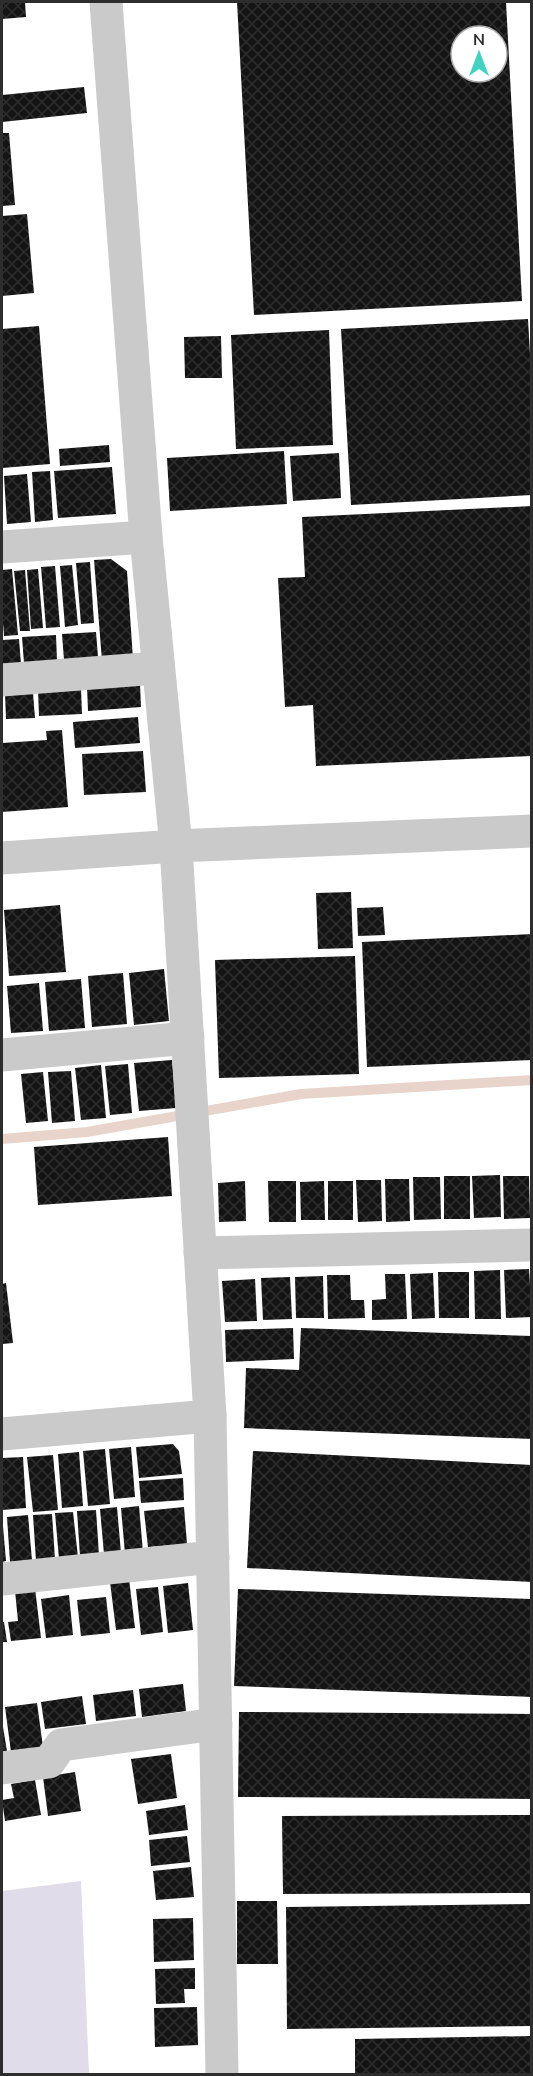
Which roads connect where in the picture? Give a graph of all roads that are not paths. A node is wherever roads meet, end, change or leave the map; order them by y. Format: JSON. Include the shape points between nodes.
{"nodes":[{"id":1,"x":106,"y":2,"type":"edge"},
{"id":2,"x":146,"y":537,"type":"junction"},
{"id":3,"x":2,"y":547,"type":"edge"},
{"id":4,"x":157,"y":668,"type":"junction"},
{"id":5,"x":2,"y":680,"type":"edge"},
{"id":6,"x":531,"y":831,"type":"edge"},
{"id":7,"x":176,"y":846,"type":"junction"},
{"id":8,"x":2,"y":858,"type":"edge"},
{"id":9,"x":188,"y":1038,"type":"junction"},
{"id":10,"x":2,"y":1055,"type":"edge"},
{"id":11,"x":531,"y":1245,"type":"edge"},
{"id":12,"x":200,"y":1253,"type":"junction"},
{"id":13,"x":210,"y":1416,"type":"junction"},
{"id":14,"x":2,"y":1434,"type":"edge"},
{"id":15,"x":213,"y":1557,"type":"junction"},
{"id":16,"x":2,"y":1579,"type":"edge"},
{"id":17,"x":216,"y":1724,"type":"junction"},
{"id":18,"x":2,"y":1768,"type":"edge"},
{"id":19,"x":222,"y":2074,"type":"edge"}],
"edges":[{"from":1,"to":2,"type":"street"},
{"from":2,"to":3,"type":"street"},
{"from":2,"to":4,"type":"street"},
{"from":4,"to":5,"type":"street"},
{"from":4,"to":7,"type":"street"},
{"from":6,"to":7,"type":"street"},
{"from":7,"to":8,"type":"street"},
{"from":7,"to":9,"type":"street"},
{"from":9,"to":10,"type":"street"},
{"from":9,"to":12,"type":"street"},
{"from":11,"to":12,"type":"street"},
{"from":12,"to":13,"type":"street"},
{"from":13,"to":14,"type":"street"},
{"from":13,"to":15,"type":"street"},
{"from":15,"to":16,"type":"street"},
{"from":15,"to":17,"type":"street"},
{"from":17,"to":18,"type":"street","via":[[62,1745],[49,1762]]},
{"from":17,"to":19,"type":"street"}]}
